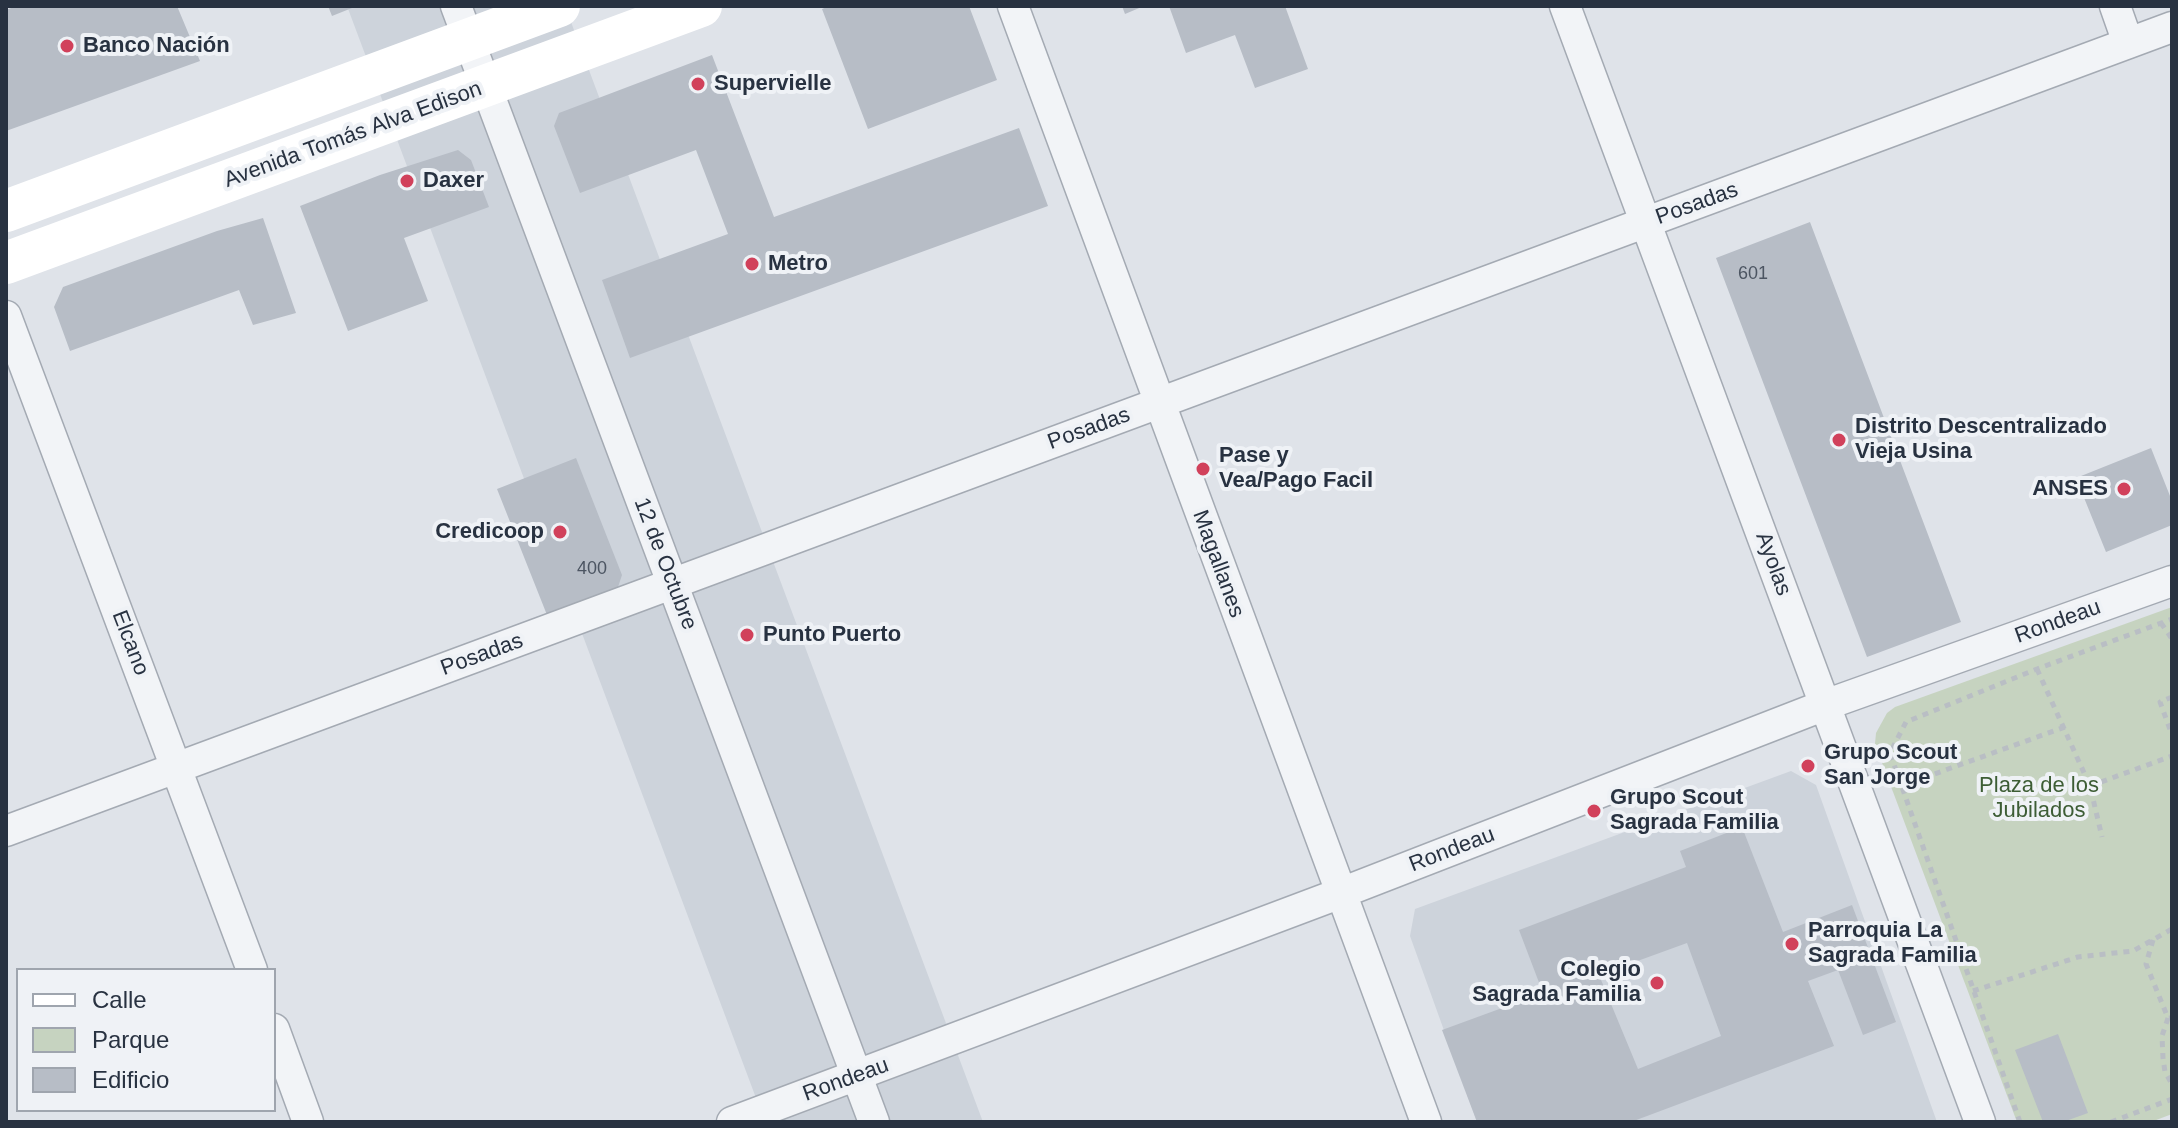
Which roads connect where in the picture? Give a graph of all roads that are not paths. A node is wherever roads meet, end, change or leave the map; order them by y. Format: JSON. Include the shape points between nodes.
{"nodes":[{"id":1,"x":559,"y":6,"type":"edge"},
{"id":2,"x":701,"y":6,"type":"edge"},
{"id":3,"x":1013,"y":6,"type":"edge"},
{"id":4,"x":1565,"y":6,"type":"edge"},
{"id":5,"x":2115,"y":6,"type":"edge"},
{"id":6,"x":463,"y":23,"type":"edge"},
{"id":7,"x":2172,"y":27,"type":"edge"},
{"id":8,"x":2128,"y":43,"type":"junction"},
{"id":9,"x":486,"y":85,"type":"junction"},
{"id":10,"x":6,"y":211,"type":"edge"},
{"id":11,"x":1646,"y":223,"type":"junction"},
{"id":12,"x":6,"y":263,"type":"edge"},
{"id":13,"x":6,"y":316,"type":"edge"},
{"id":14,"x":1158,"y":403,"type":"junction"},
{"id":15,"x":2172,"y":581,"type":"edge"},
{"id":16,"x":673,"y":584,"type":"junction"},
{"id":17,"x":1825,"y":705,"type":"junction"},
{"id":18,"x":177,"y":768,"type":"junction"},
{"id":19,"x":6,"y":831,"type":"edge"},
{"id":20,"x":1341,"y":893,"type":"junction"},
{"id":21,"x":251,"y":968,"type":"edge"},
{"id":22,"x":276,"y":1034,"type":"edge"},
{"id":23,"x":857,"y":1076,"type":"junction"},
{"id":24,"x":308,"y":1122,"type":"edge"},
{"id":25,"x":732,"y":1122,"type":"edge"},
{"id":26,"x":874,"y":1122,"type":"edge"},
{"id":27,"x":1426,"y":1122,"type":"edge"},
{"id":28,"x":1980,"y":1122,"type":"edge"}],
"edges":[{"from":1,"to":6,"type":"main road"},
{"from":2,"to":9,"type":"main road","name":"Avenida Tomás Alva Edison"},
{"from":3,"to":14,"type":"street","name":"Magallanes"},
{"from":4,"to":11,"type":"street","name":"Ayolas"},
{"from":5,"to":8,"type":"street"},
{"from":6,"to":9,"type":"street","name":"12 de Octubre"},
{"from":6,"to":10,"type":"main road"},
{"from":7,"to":8,"type":"street","name":"Posadas"},
{"from":8,"to":11,"type":"street","name":"Posadas"},
{"from":9,"to":12,"type":"main road","name":"Avenida Tomás Alva Edison"},
{"from":9,"to":16,"type":"street","name":"12 de Octubre"},
{"from":11,"to":14,"type":"street","name":"Posadas"},
{"from":11,"to":17,"type":"street","name":"Ayolas"},
{"from":13,"to":18,"type":"street","name":"Elcano"},
{"from":14,"to":16,"type":"street","name":"Posadas"},
{"from":14,"to":20,"type":"street","name":"Magallanes"},
{"from":15,"to":17,"type":"street","name":"Rondeau"},
{"from":16,"to":18,"type":"street","name":"Posadas"},
{"from":16,"to":23,"type":"street","name":"12 de Octubre"},
{"from":17,"to":20,"type":"street","name":"Rondeau"},
{"from":17,"to":28,"type":"street","name":"Ayolas"},
{"from":18,"to":19,"type":"street","name":"Posadas"},
{"from":18,"to":21,"type":"street","name":"Elcano"},
{"from":20,"to":23,"type":"street","name":"Rondeau"},
{"from":20,"to":27,"type":"street","name":"Magallanes"},
{"from":22,"to":24,"type":"street"},
{"from":23,"to":25,"type":"street","name":"Rondeau"},
{"from":23,"to":26,"type":"street","name":"12 de Octubre"}]}
